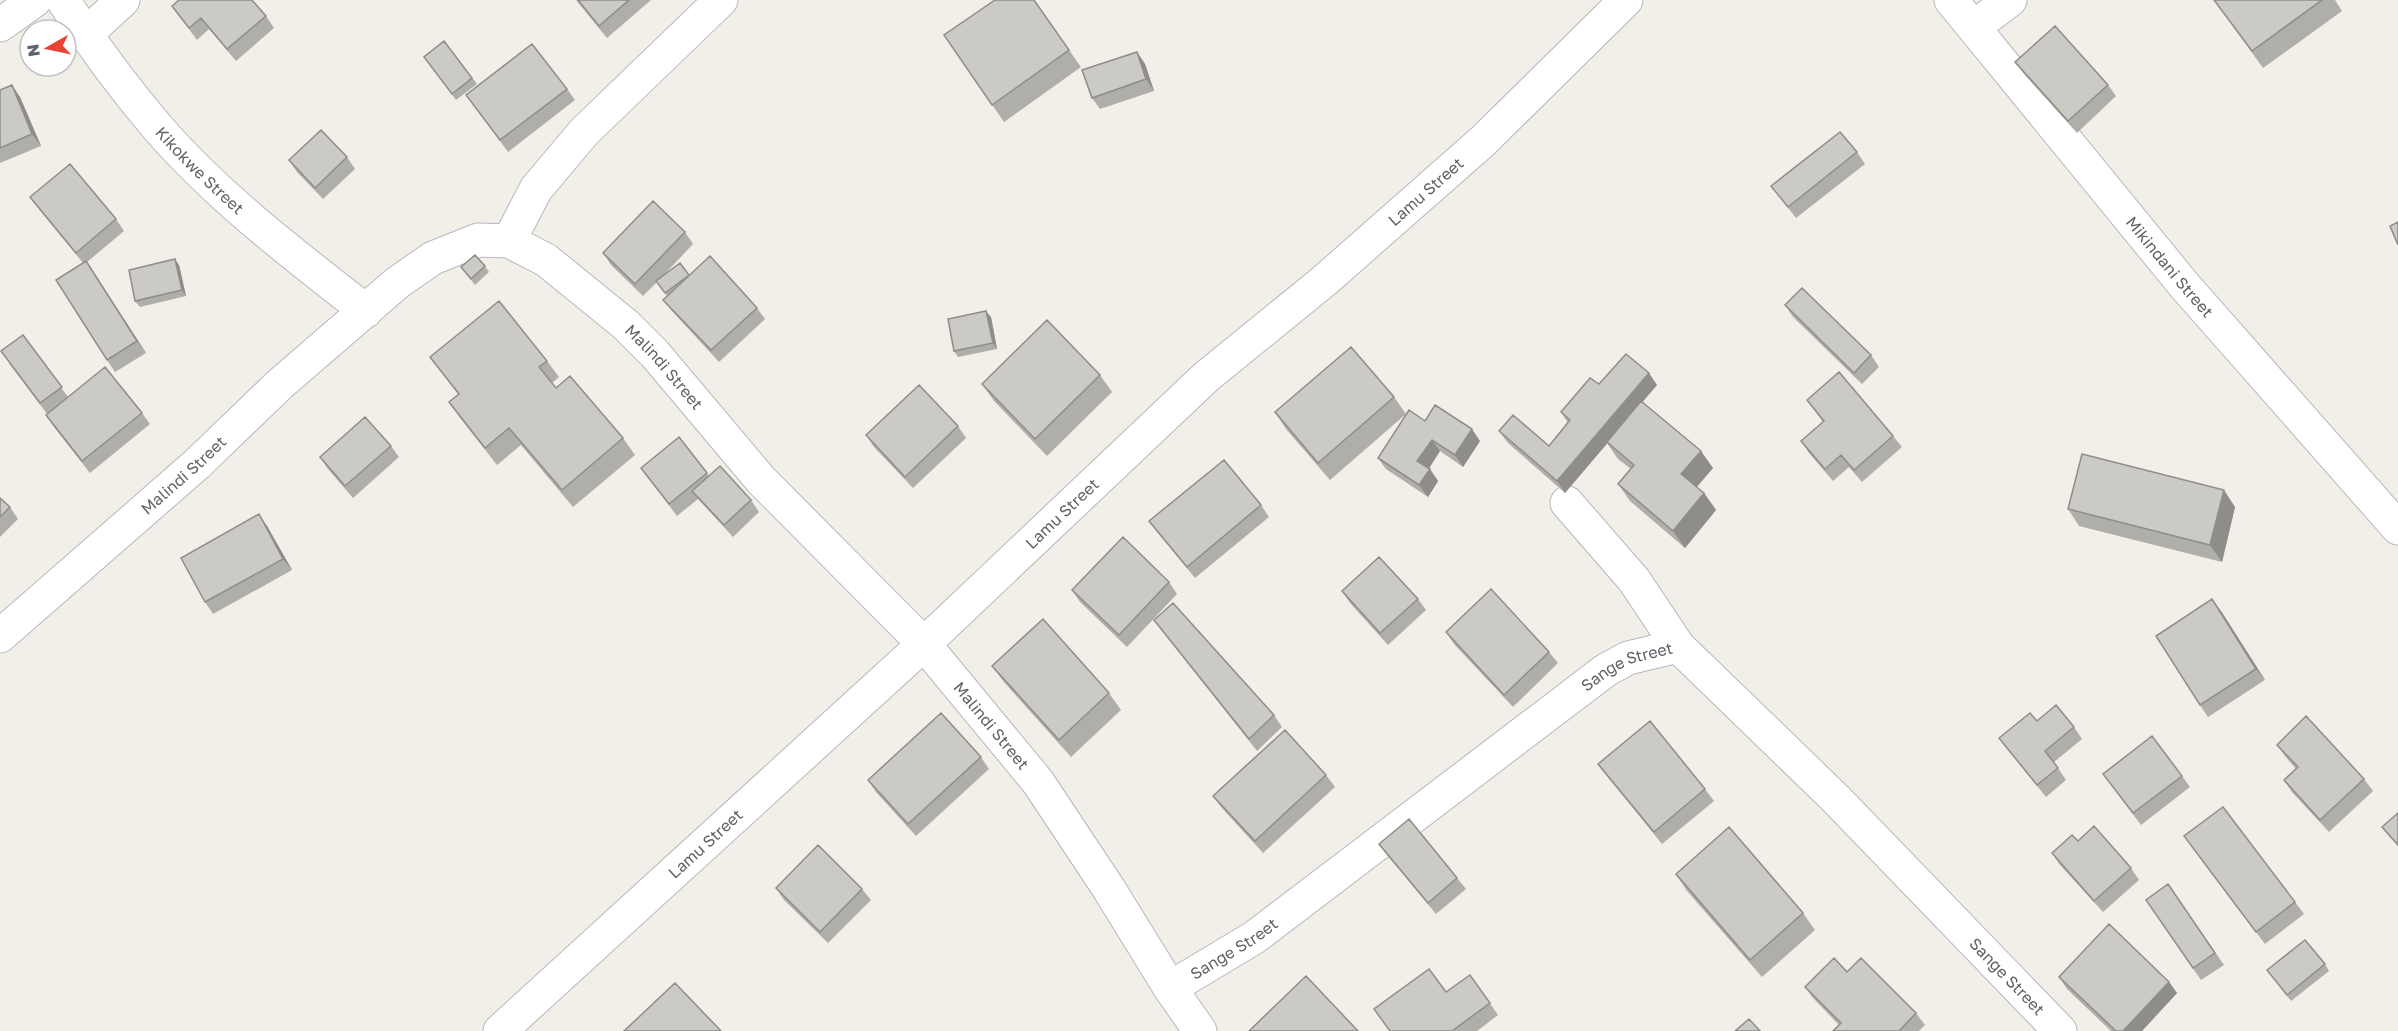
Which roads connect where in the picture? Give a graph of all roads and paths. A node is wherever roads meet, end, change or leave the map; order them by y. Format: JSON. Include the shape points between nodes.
{"nodes":[{"id":1,"x":35,"y":0,"type":"edge"},
{"id":2,"x":63,"y":0,"type":"edge"},
{"id":3,"x":123,"y":0,"type":"edge"},
{"id":4,"x":721,"y":0,"type":"edge"},
{"id":5,"x":1626,"y":0,"type":"edge"},
{"id":6,"x":1951,"y":0,"type":"edge"},
{"id":7,"x":2010,"y":0,"type":"edge"},
{"id":8,"x":0,"y":25,"type":"edge"},
{"id":9,"x":1974,"y":27,"type":"junction"},
{"id":10,"x":86,"y":34,"type":"junction"},
{"id":11,"x":509,"y":241,"type":"junction"},
{"id":12,"x":366,"y":311,"type":"junction"},
{"id":13,"x":1567,"y":503,"type":"dead end"},
{"id":14,"x":2398,"y":528,"type":"edge"},
{"id":15,"x":0,"y":636,"type":"edge"},
{"id":16,"x":924,"y":644,"type":"junction"},
{"id":17,"x":1678,"y":646,"type":"junction"},
{"id":18,"x":1170,"y":988,"type":"junction"},
{"id":19,"x":500,"y":1031,"type":"edge"},
{"id":20,"x":1200,"y":1031,"type":"edge"},
{"id":21,"x":2060,"y":1031,"type":"edge"}],
"edges":[{"from":1,"to":8,"type":"street"},
{"from":2,"to":10,"type":"street","name":"Kikokwe Street"},
{"from":3,"to":10,"type":"street"},
{"from":4,"to":11,"type":"street","via":[[584,132],[536,189]]},
{"from":5,"to":16,"type":"street","name":"Lamu Street","via":[[1483,141],[1324,281],[1206,377]]},
{"from":6,"to":9,"type":"street","name":"Mikindani Street"},
{"from":7,"to":9,"type":"street"},
{"from":9,"to":14,"type":"street","name":"Mikindani Street","via":[[2184,285]]},
{"from":10,"to":12,"type":"street","name":"Kikokwe Street","via":[[159,129],[219,189],[275,240]]},
{"from":11,"to":12,"type":"street","name":"Malindi Street","via":[[478,240],[433,258]]},
{"from":11,"to":16,"type":"street","name":"Malindi Street","via":[[546,260],[626,325],[761,480]]},
{"from":12,"to":15,"type":"street","name":"Malindi Street"},
{"from":13,"to":17,"type":"street","via":[[1634,580]]},
{"from":16,"to":18,"type":"street","name":"Malindi Street","via":[[1038,782]]},
{"from":16,"to":19,"type":"street","name":"Lamu Street"},
{"from":17,"to":18,"type":"street","name":"Sange Street","via":[[1629,658],[1606,670],[1255,937]]},
{"from":17,"to":21,"type":"street","name":"Sange Street","via":[[1836,799]]},
{"from":18,"to":20,"type":"street","name":"Malindi Street"}]}
